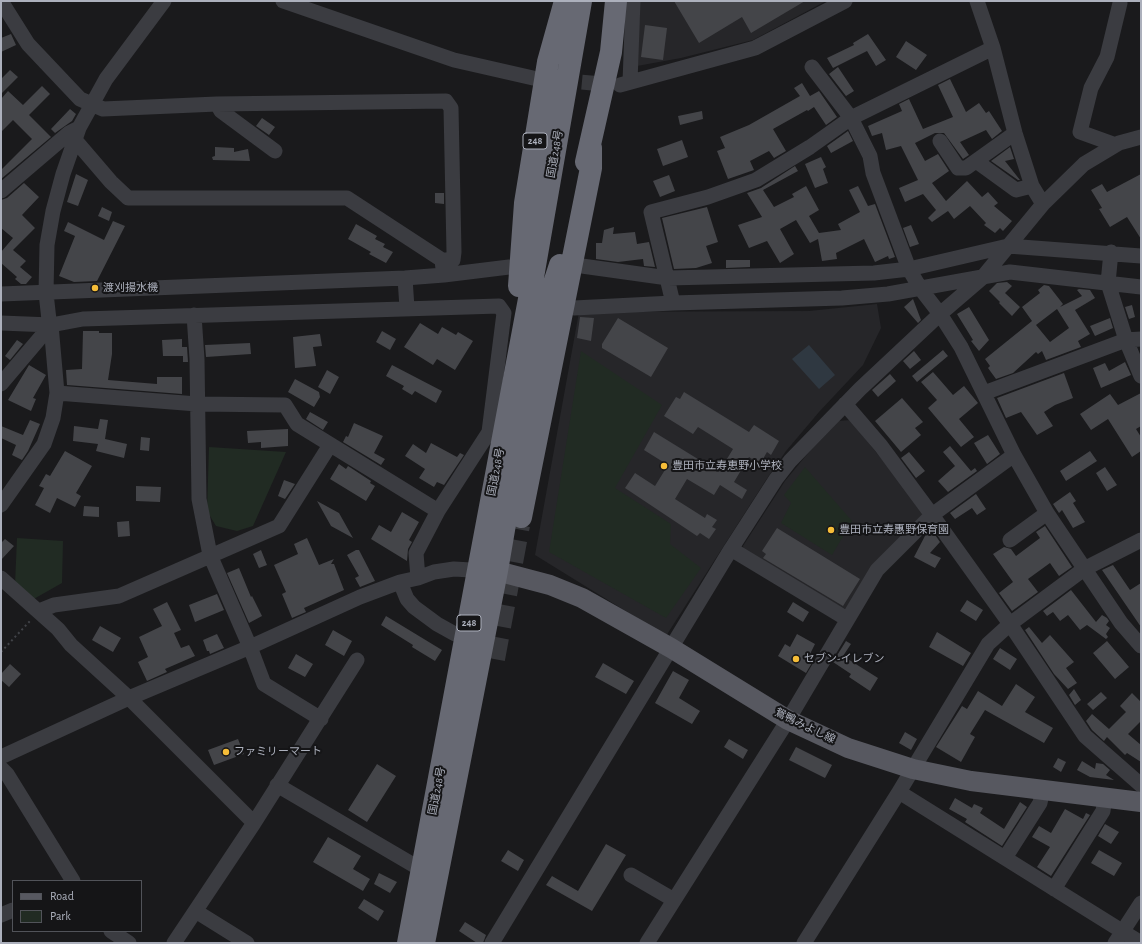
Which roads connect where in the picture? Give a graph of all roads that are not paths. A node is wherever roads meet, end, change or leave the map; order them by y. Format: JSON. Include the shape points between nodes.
{"nodes":[{"id":1,"x":1,"y":1,"type":"edge"},
{"id":2,"x":164,"y":1,"type":"edge"},
{"id":3,"x":283,"y":1,"type":"edge"},
{"id":4,"x":564,"y":1,"type":"edge"},
{"id":5,"x":582,"y":1,"type":"edge"},
{"id":6,"x":595,"y":1,"type":"edge"},
{"id":7,"x":616,"y":1,"type":"edge"},
{"id":8,"x":633,"y":1,"type":"edge"},
{"id":9,"x":845,"y":1,"type":"edge"},
{"id":10,"x":977,"y":1,"type":"edge"},
{"id":11,"x":1121,"y":2,"type":"edge"},
{"id":12,"x":584,"y":35,"type":"junction"},
{"id":13,"x":993,"y":48,"type":"junction"},
{"id":14,"x":812,"y":67,"type":"dead end"},
{"id":15,"x":533,"y":78,"type":"dead end"},
{"id":16,"x":217,"y":104,"type":"junction"},
{"id":17,"x":93,"y":106,"type":"junction"},
{"id":18,"x":851,"y":118,"type":"junction"},
{"id":19,"x":1015,"y":133,"type":"junction"},
{"id":20,"x":77,"y":134,"type":"junction"},
{"id":21,"x":1141,"y":137,"type":"edge"},
{"id":22,"x":940,"y":141,"type":"dead end"},
{"id":23,"x":1116,"y":145,"type":"junction"},
{"id":24,"x":275,"y":151,"type":"dead end"},
{"id":25,"x":976,"y":161,"type":"junction"},
{"id":26,"x":1032,"y":186,"type":"junction"},
{"id":27,"x":1,"y":191,"type":"edge"},
{"id":28,"x":1044,"y":204,"type":"junction"},
{"id":29,"x":1005,"y":250,"type":"junction"},
{"id":30,"x":1111,"y":252,"type":"junction"},
{"id":31,"x":1141,"y":256,"type":"edge"},
{"id":32,"x":442,"y":260,"type":"junction"},
{"id":33,"x":909,"y":269,"type":"junction"},
{"id":34,"x":444,"y":275,"type":"junction"},
{"id":35,"x":405,"y":278,"type":"junction"},
{"id":36,"x":668,"y":278,"type":"junction"},
{"id":37,"x":982,"y":278,"type":"junction"},
{"id":38,"x":539,"y":283,"type":"junction"},
{"id":39,"x":1108,"y":283,"type":"junction"},
{"id":40,"x":1141,"y":286,"type":"edge"},
{"id":41,"x":920,"y":288,"type":"junction"},
{"id":42,"x":1,"y":294,"type":"edge"},
{"id":43,"x":46,"y":294,"type":"junction"},
{"id":44,"x":673,"y":303,"type":"junction"},
{"id":45,"x":569,"y":305,"type":"junction"},
{"id":46,"x":407,"y":308,"type":"junction"},
{"id":47,"x":940,"y":314,"type":"junction"},
{"id":48,"x":194,"y":315,"type":"junction"},
{"id":49,"x":1,"y":323,"type":"edge"},
{"id":50,"x":50,"y":323,"type":"junction"},
{"id":51,"x":1141,"y":339,"type":"edge"},
{"id":52,"x":1126,"y":340,"type":"junction"},
{"id":53,"x":1141,"y":376,"type":"edge"},
{"id":54,"x":1,"y":384,"type":"edge"},
{"id":55,"x":57,"y":393,"type":"junction"},
{"id":56,"x":984,"y":393,"type":"junction"},
{"id":57,"x":197,"y":404,"type":"junction"},
{"id":58,"x":845,"y":404,"type":"junction"},
{"id":59,"x":496,"y":435,"type":"junction"},
{"id":60,"x":330,"y":445,"type":"junction"},
{"id":61,"x":1014,"y":455,"type":"junction"},
{"id":62,"x":1,"y":504,"type":"edge"},
{"id":63,"x":438,"y":511,"type":"junction"},
{"id":64,"x":1047,"y":513,"type":"junction"},
{"id":65,"x":932,"y":515,"type":"junction"},
{"id":66,"x":519,"y":524,"type":"tunnel mouth"},
{"id":67,"x":1010,"y":540,"type":"dead end"},
{"id":68,"x":1141,"y":540,"type":"edge"},
{"id":69,"x":731,"y":549,"type":"junction"},
{"id":70,"x":210,"y":555,"type":"junction"},
{"id":71,"x":1084,"y":569,"type":"junction"},
{"id":72,"x":487,"y":571,"type":"junction"},
{"id":73,"x":1,"y":578,"type":"edge"},
{"id":74,"x":418,"y":578,"type":"junction"},
{"id":75,"x":400,"y":582,"type":"junction"},
{"id":76,"x":38,"y":612,"type":"junction"},
{"id":77,"x":847,"y":619,"type":"junction"},
{"id":78,"x":1010,"y":624,"type":"junction"},
{"id":79,"x":467,"y":634,"type":"junction"},
{"id":80,"x":1141,"y":646,"type":"edge"},
{"id":81,"x":250,"y":647,"type":"junction"},
{"id":82,"x":670,"y":648,"type":"junction"},
{"id":83,"x":494,"y":659,"type":"tunnel mouth"},
{"id":84,"x":357,"y":660,"type":"dead end"},
{"id":85,"x":129,"y":698,"type":"junction"},
{"id":86,"x":321,"y":719,"type":"junction"},
{"id":87,"x":788,"y":720,"type":"junction"},
{"id":88,"x":1,"y":757,"type":"edge"},
{"id":89,"x":1,"y":768,"type":"edge"},
{"id":90,"x":913,"y":769,"type":"junction"},
{"id":91,"x":277,"y":785,"type":"junction"},
{"id":92,"x":1141,"y":785,"type":"edge"},
{"id":93,"x":1043,"y":789,"type":"junction"},
{"id":94,"x":899,"y":792,"type":"junction"},
{"id":95,"x":1105,"y":797,"type":"junction"},
{"id":96,"x":1141,"y":802,"type":"edge"},
{"id":97,"x":254,"y":823,"type":"junction"},
{"id":98,"x":1005,"y":858,"type":"junction"},
{"id":99,"x":422,"y":870,"type":"junction"},
{"id":100,"x":631,"y":875,"type":"dead end"},
{"id":101,"x":72,"y":880,"type":"edge"},
{"id":102,"x":1054,"y":889,"type":"junction"},
{"id":103,"x":674,"y":900,"type":"junction"},
{"id":104,"x":1141,"y":903,"type":"edge"},
{"id":105,"x":12,"y":910,"type":"edge"},
{"id":106,"x":196,"y":912,"type":"junction"},
{"id":107,"x":1,"y":915,"type":"edge"},
{"id":108,"x":112,"y":932,"type":"edge"},
{"id":109,"x":1119,"y":937,"type":"edge"},
{"id":110,"x":129,"y":943,"type":"edge"},
{"id":111,"x":174,"y":943,"type":"edge"},
{"id":112,"x":247,"y":943,"type":"edge"},
{"id":113,"x":408,"y":943,"type":"edge"},
{"id":114,"x":424,"y":943,"type":"edge"},
{"id":115,"x":434,"y":943,"type":"edge"},
{"id":116,"x":492,"y":943,"type":"edge"},
{"id":117,"x":647,"y":943,"type":"edge"},
{"id":118,"x":804,"y":943,"type":"edge"},
{"id":119,"x":1141,"y":943,"type":"edge"}],
"edges":[{"from":1,"to":17,"type":"street","via":[[28,44],[80,99]]},
{"from":2,"to":17,"type":"street","via":[[106,79]]},
{"from":3,"to":15,"type":"street","via":[[454,60]]},
{"from":4,"to":38,"type":"highway","number":"248","via":[[548,62],[525,203]]},
{"from":5,"to":12,"type":"highway","name":"国道248号","number":"248"},
{"from":6,"to":12,"type":"highway","name":"国道248号","number":"248"},
{"from":7,"to":38,"type":"highway","number":"248","via":[[611,52],[591,148],[592,168]]},
{"from":8,"to":9,"type":"street","via":[[625,84],[755,48]]},
{"from":10,"to":13,"type":"street"},
{"from":11,"to":23,"type":"street","via":[[1108,57],[1091,88],[1080,132]]},
{"from":12,"to":38,"type":"highway","name":"国道248号","number":"248"},
{"from":13,"to":18,"type":"street"},
{"from":13,"to":19,"type":"street"},
{"from":14,"to":18,"type":"street"},
{"from":16,"to":17,"type":"street","via":[[103,109]]},
{"from":16,"to":24,"type":"street","via":[[221,111]]},
{"from":16,"to":32,"type":"street","via":[[446,101],[451,108],[454,252],[453,260]]},
{"from":17,"to":20,"type":"street"},
{"from":18,"to":33,"type":"street","via":[[870,156]]},
{"from":18,"to":36,"type":"street","via":[[756,180],[708,197],[651,212]]},
{"from":19,"to":25,"type":"street"},
{"from":19,"to":26,"type":"street"},
{"from":20,"to":27,"type":"street","via":[[69,133]]},
{"from":20,"to":32,"type":"street","via":[[111,182],[128,198],[347,198]]},
{"from":20,"to":43,"type":"street","via":[[53,211],[47,245]]},
{"from":21,"to":23,"type":"street"},
{"from":22,"to":25,"type":"street","via":[[958,168],[966,168]]},
{"from":23,"to":28,"type":"street","via":[[1084,164]]},
{"from":25,"to":26,"type":"street","via":[[1016,190]]},
{"from":26,"to":28,"type":"street"},
{"from":28,"to":29,"type":"street"},
{"from":29,"to":30,"type":"street"},
{"from":29,"to":33,"type":"street"},
{"from":29,"to":37,"type":"street"},
{"from":30,"to":31,"type":"street"},
{"from":30,"to":39,"type":"street"},
{"from":32,"to":34,"type":"street"},
{"from":33,"to":36,"type":"street","via":[[874,273]]},
{"from":33,"to":41,"type":"street"},
{"from":34,"to":35,"type":"street"},
{"from":34,"to":38,"type":"street"},
{"from":35,"to":43,"type":"street"},
{"from":35,"to":46,"type":"street"},
{"from":36,"to":38,"type":"street"},
{"from":36,"to":44,"type":"street"},
{"from":37,"to":39,"type":"street","via":[[1010,272]]},
{"from":37,"to":41,"type":"street"},
{"from":37,"to":47,"type":"street"},
{"from":38,"to":45,"type":"highway","number":"248"},
{"from":38,"to":59,"type":"highway","name":"国道248号","number":"248","via":[[508,411]]},
{"from":38,"to":72,"type":"highway","name":"国道248号","number":"248","via":[[537,334]]},
{"from":39,"to":40,"type":"street"},
{"from":39,"to":52,"type":"street"},
{"from":41,"to":44,"type":"street","via":[[842,298]]},
{"from":41,"to":47,"type":"street"},
{"from":42,"to":43,"type":"street"},
{"from":43,"to":50,"type":"street"},
{"from":44,"to":45,"type":"street"},
{"from":45,"to":66,"type":"highway","number":"248"},
{"from":46,"to":48,"type":"street"},
{"from":46,"to":59,"type":"street","via":[[499,306],[504,313]]},
{"from":47,"to":56,"type":"street","via":[[961,347]]},
{"from":47,"to":58,"type":"street"},
{"from":48,"to":50,"type":"street","via":[[83,318]]},
{"from":48,"to":57,"type":"street","via":[[198,359]]},
{"from":49,"to":50,"type":"street"},
{"from":50,"to":54,"type":"street"},
{"from":50,"to":55,"type":"street"},
{"from":51,"to":52,"type":"street"},
{"from":52,"to":53,"type":"street"},
{"from":52,"to":56,"type":"street"},
{"from":55,"to":57,"type":"street"},
{"from":55,"to":62,"type":"street","via":[[53,418],[44,444]]},
{"from":56,"to":61,"type":"street"},
{"from":57,"to":60,"type":"street","via":[[285,405],[297,424]]},
{"from":57,"to":70,"type":"street","via":[[199,499]]},
{"from":58,"to":65,"type":"street","via":[[881,446]]},
{"from":58,"to":69,"type":"street","via":[[790,461]]},
{"from":59,"to":63,"type":"street"},
{"from":59,"to":72,"type":"highway","name":"国道248号","number":"248"},
{"from":60,"to":63,"type":"street"},
{"from":60,"to":70,"type":"street","via":[[279,526]]},
{"from":61,"to":64,"type":"street"},
{"from":61,"to":65,"type":"street"},
{"from":63,"to":74,"type":"street","via":[[416,553]]},
{"from":64,"to":67,"type":"street"},
{"from":64,"to":71,"type":"street"},
{"from":65,"to":77,"type":"street","via":[[877,570]]},
{"from":65,"to":78,"type":"street"},
{"from":68,"to":71,"type":"street"},
{"from":69,"to":77,"type":"street"},
{"from":69,"to":82,"type":"street"},
{"from":70,"to":76,"type":"street","via":[[119,596],[54,605]]},
{"from":70,"to":81,"type":"street"},
{"from":71,"to":78,"type":"street"},
{"from":71,"to":80,"type":"street","via":[[1121,623]]},
{"from":72,"to":74,"type":"street","via":[[454,569]]},
{"from":72,"to":79,"type":"highway","name":"国道248号","number":"248"},
{"from":72,"to":82,"type":"main road","name":"鴛鴨みよし線","via":[[550,584],[582,598]]},
{"from":72,"to":114,"type":"highway","name":"国道248号","number":"248"},
{"from":73,"to":76,"type":"street"},
{"from":74,"to":75,"type":"street"},
{"from":75,"to":79,"type":"street","via":[[407,599],[414,607],[455,634]]},
{"from":75,"to":81,"type":"street","via":[[353,600]]},
{"from":76,"to":85,"type":"street","via":[[58,629],[71,646]]},
{"from":77,"to":87,"type":"street"},
{"from":78,"to":90,"type":"street","via":[[988,644]]},
{"from":78,"to":92,"type":"street","via":[[1085,736]]},
{"from":79,"to":99,"type":"highway","name":"国道248号","number":"248"},
{"from":81,"to":85,"type":"street"},
{"from":81,"to":86,"type":"street","via":[[264,684]]},
{"from":82,"to":87,"type":"main road","name":"鴛鴨みよし線"},
{"from":82,"to":116,"type":"street"},
{"from":83,"to":115,"type":"highway","via":[[471,782]]},
{"from":84,"to":86,"type":"street"},
{"from":85,"to":88,"type":"street"},
{"from":85,"to":97,"type":"street"},
{"from":86,"to":91,"type":"street"},
{"from":87,"to":90,"type":"main road","name":"鴛鴨みよし線","via":[[848,748]]},
{"from":87,"to":103,"type":"street"},
{"from":89,"to":101,"type":"street"},
{"from":90,"to":93,"type":"main road","name":"鴛鴨みよし線","via":[[971,781]]},
{"from":90,"to":94,"type":"street"},
{"from":91,"to":97,"type":"street"},
{"from":91,"to":99,"type":"street"},
{"from":93,"to":95,"type":"main road","name":"鴛鴨みよし線"},
{"from":93,"to":98,"type":"street","via":[[1040,803]]},
{"from":94,"to":98,"type":"street"},
{"from":94,"to":118,"type":"street"},
{"from":95,"to":96,"type":"main road","name":"鴛鴨みよし線"},
{"from":95,"to":102,"type":"street","via":[[1103,811]]},
{"from":97,"to":106,"type":"street"},
{"from":98,"to":102,"type":"street"},
{"from":99,"to":113,"type":"highway","name":"国道248号","number":"248"},
{"from":100,"to":103,"type":"street"},
{"from":102,"to":109,"type":"street"},
{"from":103,"to":117,"type":"street"},
{"from":104,"to":109,"type":"street"},
{"from":105,"to":107,"type":"street"},
{"from":106,"to":111,"type":"street"},
{"from":106,"to":112,"type":"street"},
{"from":108,"to":110,"type":"street"},
{"from":109,"to":119,"type":"street"}]}
